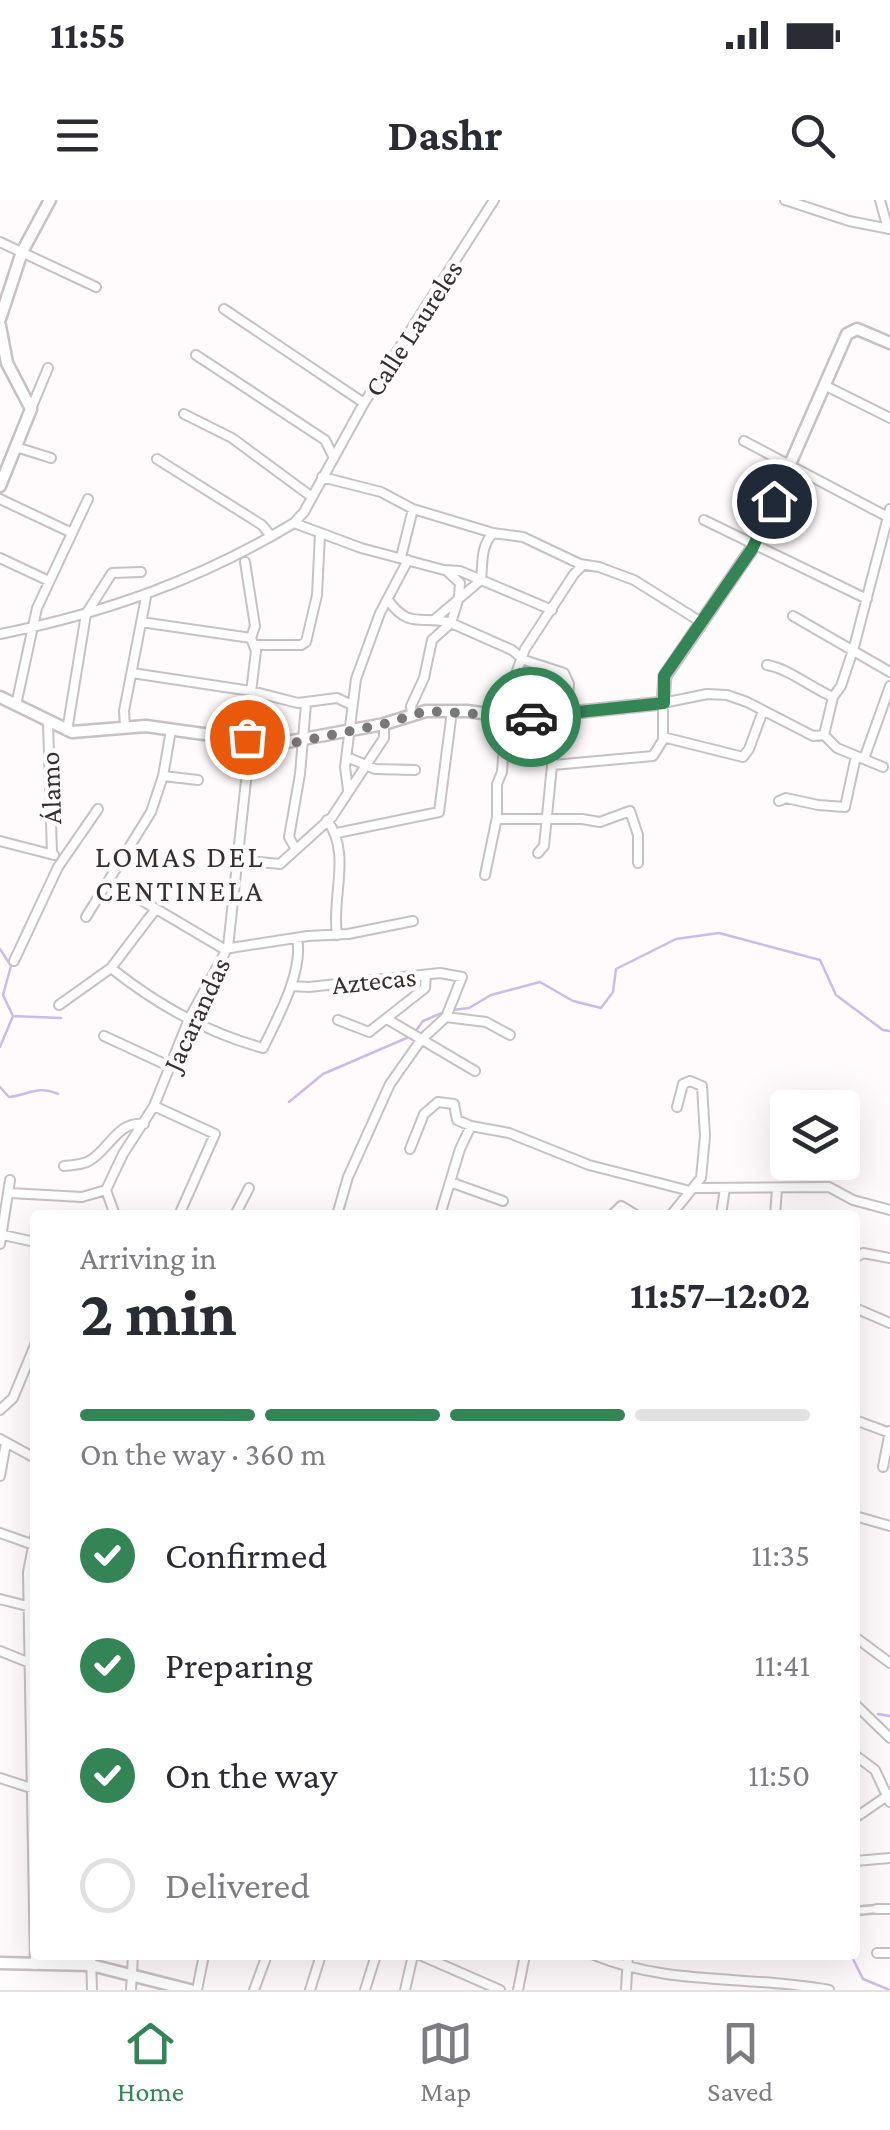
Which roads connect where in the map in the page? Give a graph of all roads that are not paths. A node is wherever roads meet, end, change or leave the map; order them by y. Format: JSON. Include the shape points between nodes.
{"nodes":[{"id":1,"x":50,"y":200,"type":"edge"},
{"id":2,"x":494,"y":200,"type":"edge"},
{"id":3,"x":785,"y":200,"type":"edge"},
{"id":4,"x":880,"y":200,"type":"edge"},
{"id":5,"x":822,"y":205,"type":"edge"},
{"id":6,"x":889,"y":229,"type":"edge"},
{"id":7,"x":0,"y":242,"type":"edge"},
{"id":8,"x":22,"y":252,"type":"junction"},
{"id":9,"x":96,"y":287,"type":"dead end"},
{"id":10,"x":224,"y":308,"type":"dead end"},
{"id":11,"x":0,"y":322,"type":"edge"},
{"id":12,"x":890,"y":343,"type":"edge"},
{"id":13,"x":196,"y":355,"type":"dead end"},
{"id":14,"x":48,"y":368,"type":"dead end"},
{"id":15,"x":824,"y":386,"type":"junction"},
{"id":16,"x":364,"y":403,"type":"junction"},
{"id":17,"x":32,"y":409,"type":"junction"},
{"id":18,"x":184,"y":414,"type":"dead end"},
{"id":19,"x":890,"y":418,"type":"edge"},
{"id":20,"x":744,"y":441,"type":"dead end"},
{"id":21,"x":16,"y":447,"type":"junction"},
{"id":22,"x":332,"y":456,"type":"junction"},
{"id":23,"x":51,"y":458,"type":"dead end"},
{"id":24,"x":157,"y":458,"type":"dead end"},
{"id":25,"x":790,"y":466,"type":"junction"},
{"id":26,"x":322,"y":477,"type":"junction"},
{"id":27,"x":0,"y":486,"type":"edge"},
{"id":28,"x":312,"y":497,"type":"junction"},
{"id":29,"x":0,"y":498,"type":"edge"},
{"id":30,"x":88,"y":499,"type":"dead end"},
{"id":31,"x":413,"y":509,"type":"junction"},
{"id":32,"x":888,"y":512,"type":"edge"},
{"id":33,"x":704,"y":520,"type":"dead end"},
{"id":34,"x":294,"y":523,"type":"junction"},
{"id":35,"x":72,"y":533,"type":"junction"},
{"id":36,"x":320,"y":534,"type":"junction"},
{"id":37,"x":493,"y":534,"type":"junction"},
{"id":38,"x":271,"y":536,"type":"junction"},
{"id":39,"x":755,"y":544,"type":"junction"},
{"id":40,"x":879,"y":544,"type":"junction"},
{"id":41,"x":890,"y":549,"type":"edge"},
{"id":42,"x":0,"y":558,"type":"edge"},
{"id":43,"x":404,"y":558,"type":"junction"},
{"id":44,"x":245,"y":562,"type":"dead end"},
{"id":45,"x":480,"y":565,"type":"junction"},
{"id":46,"x":583,"y":565,"type":"junction"},
{"id":47,"x":444,"y":570,"type":"junction"},
{"id":48,"x":141,"y":572,"type":"dead end"},
{"id":49,"x":466,"y":573,"type":"junction"},
{"id":50,"x":481,"y":580,"type":"junction"},
{"id":51,"x":49,"y":581,"type":"junction"},
{"id":52,"x":146,"y":597,"type":"junction"},
{"id":53,"x":459,"y":598,"type":"junction"},
{"id":54,"x":867,"y":599,"type":"junction"},
{"id":55,"x":388,"y":600,"type":"junction"},
{"id":56,"x":552,"y":610,"type":"junction"},
{"id":57,"x":86,"y":614,"type":"junction"},
{"id":58,"x":792,"y":616,"type":"dead end"},
{"id":59,"x":431,"y":621,"type":"junction"},
{"id":60,"x":142,"y":622,"type":"junction"},
{"id":61,"x":701,"y":622,"type":"junction"},
{"id":62,"x":451,"y":623,"type":"junction"},
{"id":63,"x":31,"y":628,"type":"junction"},
{"id":64,"x":0,"y":634,"type":"edge"},
{"id":65,"x":434,"y":636,"type":"junction"},
{"id":66,"x":253,"y":641,"type":"junction"},
{"id":67,"x":852,"y":652,"type":"junction"},
{"id":68,"x":522,"y":658,"type":"junction"},
{"id":69,"x":767,"y":665,"type":"dead end"},
{"id":70,"x":890,"y":672,"type":"edge"},
{"id":71,"x":132,"y":673,"type":"junction"},
{"id":72,"x":890,"y":686,"type":"edge"},
{"id":73,"x":251,"y":691,"type":"junction"},
{"id":74,"x":0,"y":697,"type":"edge"},
{"id":75,"x":833,"y":697,"type":"junction"},
{"id":76,"x":664,"y":703,"type":"junction"},
{"id":77,"x":16,"y":704,"type":"junction"},
{"id":78,"x":306,"y":704,"type":"junction"},
{"id":79,"x":352,"y":705,"type":"junction"},
{"id":80,"x":452,"y":711,"type":"junction"},
{"id":81,"x":763,"y":711,"type":"junction"},
{"id":82,"x":562,"y":714,"type":"junction"},
{"id":83,"x":412,"y":715,"type":"junction"},
{"id":84,"x":500,"y":716,"type":"junction"},
{"id":85,"x":48,"y":722,"type":"junction"},
{"id":86,"x":384,"y":724,"type":"junction"},
{"id":87,"x":125,"y":726,"type":"junction"},
{"id":88,"x":172,"y":730,"type":"junction"},
{"id":89,"x":67,"y":731,"type":"junction"},
{"id":90,"x":350,"y":731,"type":"junction"},
{"id":91,"x":824,"y":735,"type":"junction"},
{"id":92,"x":664,"y":737,"type":"junction"},
{"id":93,"x":247,"y":741,"type":"junction"},
{"id":94,"x":302,"y":741,"type":"junction"},
{"id":95,"x":346,"y":757,"type":"junction"},
{"id":96,"x":860,"y":758,"type":"junction"},
{"id":97,"x":364,"y":764,"type":"junction"},
{"id":98,"x":553,"y":765,"type":"junction"},
{"id":99,"x":884,"y":766,"type":"dead end"},
{"id":100,"x":415,"y":770,"type":"dead end"},
{"id":101,"x":164,"y":776,"type":"junction"},
{"id":102,"x":198,"y":780,"type":"dead end"},
{"id":103,"x":348,"y":790,"type":"junction"},
{"id":104,"x":779,"y":802,"type":"dead end"},
{"id":105,"x":98,"y":809,"type":"dead end"},
{"id":106,"x":328,"y":820,"type":"junction"},
{"id":107,"x":497,"y":820,"type":"junction"},
{"id":108,"x":546,"y":821,"type":"junction"},
{"id":109,"x":337,"y":833,"type":"junction"},
{"id":110,"x":0,"y":841,"type":"edge"},
{"id":111,"x":295,"y":848,"type":"junction"},
{"id":112,"x":538,"y":853,"type":"dead end"},
{"id":113,"x":52,"y":854,"type":"junction"},
{"id":114,"x":62,"y":860,"type":"junction"},
{"id":115,"x":237,"y":860,"type":"junction"},
{"id":116,"x":638,"y":864,"type":"dead end"},
{"id":117,"x":485,"y":875,"type":"dead end"},
{"id":118,"x":109,"y":881,"type":"junction"},
{"id":119,"x":155,"y":910,"type":"junction"},
{"id":120,"x":86,"y":917,"type":"dead end"},
{"id":121,"x":413,"y":922,"type":"dead end"},
{"id":122,"x":337,"y":935,"type":"junction"},
{"id":123,"x":297,"y":938,"type":"junction"},
{"id":124,"x":228,"y":949,"type":"junction"},
{"id":125,"x":14,"y":961,"type":"dead end"},
{"id":126,"x":111,"y":968,"type":"junction"},
{"id":127,"x":426,"y":975,"type":"junction"},
{"id":128,"x":291,"y":986,"type":"junction"},
{"id":129,"x":59,"y":1005,"type":"dead end"},
{"id":130,"x":446,"y":1018,"type":"junction"},
{"id":131,"x":189,"y":1019,"type":"junction"},
{"id":132,"x":387,"y":1019,"type":"junction"},
{"id":133,"x":338,"y":1020,"type":"dead end"},
{"id":134,"x":510,"y":1035,"type":"dead end"},
{"id":135,"x":104,"y":1036,"type":"dead end"},
{"id":136,"x":421,"y":1040,"type":"junction"},
{"id":137,"x":171,"y":1067,"type":"junction"},
{"id":138,"x":476,"y":1071,"type":"dead end"},
{"id":139,"x":154,"y":1106,"type":"junction"},
{"id":140,"x":677,"y":1107,"type":"dead end"},
{"id":141,"x":144,"y":1124,"type":"junction"},
{"id":142,"x":472,"y":1126,"type":"junction"},
{"id":143,"x":112,"y":1140,"type":"junction"},
{"id":144,"x":410,"y":1149,"type":"dead end"},
{"id":145,"x":123,"y":1154,"type":"junction"},
{"id":146,"x":64,"y":1166,"type":"dead end"},
{"id":147,"x":10,"y":1180,"type":"dead end"},
{"id":148,"x":450,"y":1182,"type":"junction"},
{"id":149,"x":250,"y":1188,"type":"dead end"},
{"id":150,"x":726,"y":1188,"type":"junction"},
{"id":151,"x":778,"y":1188,"type":"junction"},
{"id":152,"x":693,"y":1189,"type":"junction"},
{"id":153,"x":106,"y":1190,"type":"junction"},
{"id":154,"x":10,"y":1193,"type":"junction"},
{"id":155,"x":503,"y":1201,"type":"dead end"},
{"id":156,"x":113,"y":1210,"type":"edge"},
{"id":157,"x":181,"y":1210,"type":"edge"},
{"id":158,"x":239,"y":1210,"type":"edge"},
{"id":159,"x":338,"y":1210,"type":"edge"},
{"id":160,"x":442,"y":1210,"type":"edge"},
{"id":161,"x":676,"y":1210,"type":"edge"},
{"id":162,"x":722,"y":1210,"type":"edge"},
{"id":163,"x":776,"y":1210,"type":"edge"},
{"id":164,"x":890,"y":1210,"type":"edge"},
{"id":165,"x":1,"y":1239,"type":"edge"},
{"id":166,"x":30,"y":1242,"type":"edge"},
{"id":167,"x":860,"y":1256,"type":"edge"},
{"id":168,"x":890,"y":1258,"type":"edge"},
{"id":169,"x":860,"y":1310,"type":"edge"},
{"id":170,"x":890,"y":1323,"type":"edge"},
{"id":171,"x":30,"y":1357,"type":"edge"},
{"id":172,"x":0,"y":1410,"type":"edge"},
{"id":173,"x":860,"y":1422,"type":"edge"},
{"id":174,"x":890,"y":1432,"type":"edge"},
{"id":175,"x":3,"y":1441,"type":"edge"},
{"id":176,"x":30,"y":1455,"type":"edge"},
{"id":177,"x":883,"y":1467,"type":"dead end"},
{"id":178,"x":0,"y":1476,"type":"edge"},
{"id":179,"x":860,"y":1517,"type":"edge"},
{"id":180,"x":890,"y":1526,"type":"edge"},
{"id":181,"x":0,"y":1533,"type":"edge"},
{"id":182,"x":30,"y":1544,"type":"edge"},
{"id":183,"x":30,"y":1563,"type":"edge"},
{"id":184,"x":30,"y":1590,"type":"edge"},
{"id":185,"x":0,"y":1600,"type":"edge"},
{"id":186,"x":30,"y":1607,"type":"edge"},
{"id":187,"x":860,"y":1641,"type":"edge"},
{"id":188,"x":0,"y":1651,"type":"edge"},
{"id":189,"x":30,"y":1663,"type":"edge"},
{"id":190,"x":890,"y":1663,"type":"edge"},
{"id":191,"x":860,"y":1709,"type":"edge"},
{"id":192,"x":890,"y":1738,"type":"edge"},
{"id":193,"x":860,"y":1759,"type":"edge"},
{"id":194,"x":0,"y":1778,"type":"edge"},
{"id":195,"x":30,"y":1787,"type":"edge"},
{"id":196,"x":889,"y":1797,"type":"edge"},
{"id":197,"x":860,"y":1815,"type":"edge"},
{"id":198,"x":890,"y":1858,"type":"edge"},
{"id":199,"x":860,"y":1861,"type":"edge"},
{"id":200,"x":890,"y":1909,"type":"edge"},
{"id":201,"x":877,"y":1910,"type":"joint"},
{"id":202,"x":860,"y":1911,"type":"edge"},
{"id":203,"x":877,"y":1952,"type":"dead end"},
{"id":204,"x":890,"y":1953,"type":"edge"},
{"id":205,"x":35,"y":1960,"type":"edge"},
{"id":206,"x":91,"y":1960,"type":"edge"},
{"id":207,"x":133,"y":1960,"type":"edge"},
{"id":208,"x":203,"y":1960,"type":"edge"},
{"id":209,"x":265,"y":1960,"type":"edge"},
{"id":210,"x":319,"y":1960,"type":"edge"},
{"id":211,"x":375,"y":1960,"type":"edge"},
{"id":212,"x":415,"y":1960,"type":"edge"},
{"id":213,"x":429,"y":1960,"type":"edge"},
{"id":214,"x":524,"y":1960,"type":"edge"},
{"id":215,"x":606,"y":1960,"type":"edge"},
{"id":216,"x":628,"y":1960,"type":"edge"},
{"id":217,"x":0,"y":1963,"type":"edge"},
{"id":218,"x":35,"y":1966,"type":"junction"},
{"id":219,"x":628,"y":1969,"type":"junction"},
{"id":220,"x":132,"y":1974,"type":"junction"},
{"id":221,"x":92,"y":1990,"type":"edge"},
{"id":222,"x":131,"y":1990,"type":"edge"},
{"id":223,"x":194,"y":1990,"type":"edge"},
{"id":224,"x":254,"y":1990,"type":"edge"},
{"id":225,"x":310,"y":1990,"type":"edge"},
{"id":226,"x":366,"y":1990,"type":"edge"},
{"id":227,"x":405,"y":1990,"type":"edge"},
{"id":228,"x":500,"y":1990,"type":"edge"},
{"id":229,"x":518,"y":1990,"type":"edge"},
{"id":230,"x":626,"y":1990,"type":"edge"},
{"id":231,"x":828,"y":1990,"type":"edge"}],
"edges":[{"from":1,"to":8,"type":"street"},
{"from":2,"to":16,"type":"street","name":"Calle Laureles"},
{"from":3,"to":5,"type":"street"},
{"from":4,"to":6,"type":"street"},
{"from":5,"to":6,"type":"street","via":[[849,221]]},
{"from":7,"to":8,"type":"street"},
{"from":8,"to":9,"type":"street"},
{"from":8,"to":11,"type":"street"},
{"from":10,"to":16,"type":"street"},
{"from":11,"to":17,"type":"street","via":[[7,364]]},
{"from":12,"to":15,"type":"street","via":[[853,329]]},
{"from":13,"to":22,"type":"street","via":[[325,440]]},
{"from":14,"to":17,"type":"street"},
{"from":15,"to":19,"type":"street"},
{"from":15,"to":25,"type":"street"},
{"from":16,"to":22,"type":"street","name":"Calle Laureles"},
{"from":17,"to":21,"type":"street"},
{"from":18,"to":28,"type":"street","via":[[232,438]]},
{"from":20,"to":25,"type":"street"},
{"from":21,"to":23,"type":"street"},
{"from":21,"to":27,"type":"street"},
{"from":22,"to":26,"type":"street","name":"Calle Laureles"},
{"from":24,"to":38,"type":"street"},
{"from":25,"to":32,"type":"street"},
{"from":25,"to":39,"type":"street"},
{"from":26,"to":28,"type":"street","name":"Calle Laureles"},
{"from":26,"to":31,"type":"street","via":[[381,492]]},
{"from":28,"to":34,"type":"street","name":"Calle Laureles"},
{"from":29,"to":35,"type":"street"},
{"from":30,"to":35,"type":"street"},
{"from":31,"to":37,"type":"street"},
{"from":31,"to":43,"type":"street"},
{"from":32,"to":40,"type":"street"},
{"from":33,"to":39,"type":"street"},
{"from":34,"to":36,"type":"street"},
{"from":34,"to":38,"type":"street"},
{"from":35,"to":51,"type":"street"},
{"from":36,"to":43,"type":"street"},
{"from":36,"to":66,"type":"street","via":[[316,601],[304,644]]},
{"from":37,"to":45,"type":"street"},
{"from":37,"to":46,"type":"street","via":[[523,537]]},
{"from":38,"to":52,"type":"street"},
{"from":39,"to":54,"type":"street"},
{"from":39,"to":61,"type":"street"},
{"from":40,"to":41,"type":"street"},
{"from":40,"to":54,"type":"street"},
{"from":42,"to":51,"type":"street"},
{"from":43,"to":47,"type":"street"},
{"from":43,"to":55,"type":"street"},
{"from":44,"to":66,"type":"street","name":"Jacarandas"},
{"from":45,"to":49,"type":"street"},
{"from":45,"to":50,"type":"street"},
{"from":46,"to":56,"type":"street"},
{"from":46,"to":61,"type":"street","via":[[634,580]]},
{"from":47,"to":49,"type":"street"},
{"from":47,"to":53,"type":"street","via":[[458,579]]},
{"from":48,"to":57,"type":"street","via":[[112,573]]},
{"from":49,"to":50,"type":"street"},
{"from":50,"to":53,"type":"street"},
{"from":50,"to":56,"type":"street"},
{"from":51,"to":63,"type":"street"},
{"from":52,"to":57,"type":"street"},
{"from":52,"to":60,"type":"street"},
{"from":53,"to":59,"type":"street"},
{"from":53,"to":62,"type":"street"},
{"from":54,"to":67,"type":"street"},
{"from":55,"to":59,"type":"street","via":[[403,616]]},
{"from":55,"to":79,"type":"street","via":[[358,672]]},
{"from":56,"to":68,"type":"street"},
{"from":57,"to":63,"type":"street"},
{"from":57,"to":89,"type":"street"},
{"from":58,"to":67,"type":"street"},
{"from":59,"to":62,"type":"street"},
{"from":59,"to":65,"type":"street"},
{"from":60,"to":66,"type":"street"},
{"from":60,"to":71,"type":"street"},
{"from":61,"to":76,"type":"street","via":[[664,676]]},
{"from":62,"to":65,"type":"street"},
{"from":62,"to":68,"type":"street"},
{"from":63,"to":64,"type":"street"},
{"from":63,"to":77,"type":"street"},
{"from":65,"to":83,"type":"street"},
{"from":66,"to":73,"type":"street","name":"Jacarandas"},
{"from":67,"to":70,"type":"street"},
{"from":67,"to":75,"type":"street"},
{"from":68,"to":82,"type":"street","via":[[568,676]]},
{"from":68,"to":84,"type":"street"},
{"from":69,"to":75,"type":"street"},
{"from":71,"to":73,"type":"street"},
{"from":71,"to":87,"type":"street"},
{"from":72,"to":96,"type":"street"},
{"from":73,"to":78,"type":"street"},
{"from":73,"to":93,"type":"street","name":"Jacarandas"},
{"from":74,"to":77,"type":"street"},
{"from":75,"to":91,"type":"street"},
{"from":76,"to":81,"type":"street","via":[[717,694]]},
{"from":76,"to":82,"type":"street"},
{"from":76,"to":92,"type":"street"},
{"from":77,"to":85,"type":"street"},
{"from":78,"to":79,"type":"street","via":[[327,698]]},
{"from":78,"to":94,"type":"street"},
{"from":79,"to":90,"type":"street"},
{"from":80,"to":83,"type":"street"},
{"from":80,"to":84,"type":"street"},
{"from":80,"to":109,"type":"street","via":[[438,812]]},
{"from":81,"to":91,"type":"street"},
{"from":81,"to":92,"type":"street","via":[[743,757]]},
{"from":82,"to":84,"type":"street"},
{"from":82,"to":98,"type":"street"},
{"from":83,"to":86,"type":"street"},
{"from":84,"to":107,"type":"street"},
{"from":85,"to":89,"type":"street"},
{"from":85,"to":113,"type":"street","name":"Álamo"},
{"from":86,"to":90,"type":"street"},
{"from":86,"to":97,"type":"street","via":[[384,738]]},
{"from":87,"to":88,"type":"street"},
{"from":87,"to":89,"type":"street"},
{"from":88,"to":93,"type":"street"},
{"from":88,"to":101,"type":"street"},
{"from":90,"to":94,"type":"street"},
{"from":90,"to":95,"type":"street"},
{"from":91,"to":96,"type":"street"},
{"from":92,"to":98,"type":"street","via":[[649,757]]},
{"from":93,"to":94,"type":"street"},
{"from":93,"to":115,"type":"street","name":"Jacarandas"},
{"from":94,"to":111,"type":"street","via":[[289,837]]},
{"from":95,"to":97,"type":"street"},
{"from":95,"to":103,"type":"street"},
{"from":96,"to":99,"type":"street"},
{"from":96,"to":104,"type":"street","via":[[846,806]]},
{"from":97,"to":100,"type":"street"},
{"from":97,"to":103,"type":"street"},
{"from":98,"to":108,"type":"street"},
{"from":101,"to":102,"type":"street"},
{"from":101,"to":118,"type":"street","via":[[151,812]]},
{"from":103,"to":106,"type":"street"},
{"from":105,"to":114,"type":"street","name":"Álamo"},
{"from":106,"to":109,"type":"street"},
{"from":106,"to":111,"type":"street"},
{"from":107,"to":108,"type":"street"},
{"from":107,"to":117,"type":"street"},
{"from":108,"to":112,"type":"street"},
{"from":108,"to":116,"type":"street","via":[[600,822],[630,811]]},
{"from":109,"to":122,"type":"street"},
{"from":110,"to":113,"type":"street"},
{"from":111,"to":115,"type":"street","via":[[280,864]]},
{"from":113,"to":114,"type":"street"},
{"from":114,"to":125,"type":"street","name":"Álamo"},
{"from":115,"to":124,"type":"street","name":"Jacarandas"},
{"from":118,"to":119,"type":"street"},
{"from":118,"to":120,"type":"street"},
{"from":119,"to":124,"type":"street"},
{"from":119,"to":126,"type":"street"},
{"from":121,"to":122,"type":"street"},
{"from":122,"to":123,"type":"street"},
{"from":123,"to":124,"type":"street"},
{"from":123,"to":128,"type":"street","name":"Aztecas"},
{"from":124,"to":131,"type":"street","name":"Jacarandas"},
{"from":126,"to":129,"type":"street"},
{"from":126,"to":131,"type":"street"},
{"from":127,"to":128,"type":"street","name":"Aztecas"},
{"from":127,"to":130,"type":"street","name":"Aztecas","via":[[462,977]]},
{"from":127,"to":132,"type":"street","via":[[425,988]]},
{"from":128,"to":131,"type":"street","via":[[264,1048]]},
{"from":130,"to":134,"type":"street","via":[[486,1022]]},
{"from":130,"to":136,"type":"street"},
{"from":131,"to":137,"type":"street","name":"Jacarandas"},
{"from":132,"to":133,"type":"street","via":[[367,1033]]},
{"from":132,"to":136,"type":"street","name":"Aztecas"},
{"from":135,"to":137,"type":"street"},
{"from":136,"to":138,"type":"street","name":"Aztecas"},
{"from":136,"to":159,"type":"street","via":[[390,1084]]},
{"from":137,"to":139,"type":"street","name":"Jacarandas"},
{"from":139,"to":141,"type":"street","name":"Jacarandas"},
{"from":139,"to":157,"type":"street","via":[[215,1134]]},
{"from":140,"to":152,"type":"street","via":[[683,1084],[702,1086],[705,1136]]},
{"from":141,"to":143,"type":"street","via":[[132,1124]]},
{"from":141,"to":145,"type":"street","name":"Jacarandas"},
{"from":142,"to":144,"type":"street","via":[[458,1120],[454,1104],[438,1102],[424,1114]]},
{"from":142,"to":148,"type":"street"},
{"from":142,"to":152,"type":"street","via":[[657,1185]]},
{"from":143,"to":145,"type":"street"},
{"from":143,"to":146,"type":"street","via":[[86,1164]]},
{"from":145,"to":153,"type":"street","name":"Jacarandas"},
{"from":147,"to":154,"type":"street"},
{"from":148,"to":155,"type":"street"},
{"from":148,"to":160,"type":"street"},
{"from":149,"to":158,"type":"street"},
{"from":150,"to":151,"type":"street"},
{"from":150,"to":152,"type":"street"},
{"from":150,"to":162,"type":"street"},
{"from":151,"to":163,"type":"street"},
{"from":151,"to":164,"type":"street","via":[[829,1187]]},
{"from":152,"to":161,"type":"street"},
{"from":153,"to":154,"type":"street","via":[[82,1197]]},
{"from":153,"to":156,"type":"street"},
{"from":154,"to":165,"type":"street"},
{"from":165,"to":166,"type":"street"},
{"from":167,"to":168,"type":"street"},
{"from":169,"to":170,"type":"street"},
{"from":171,"to":172,"type":"street","via":[[13,1398]]},
{"from":173,"to":174,"type":"street"},
{"from":174,"to":177,"type":"street"},
{"from":175,"to":176,"type":"street"},
{"from":175,"to":178,"type":"street"},
{"from":179,"to":180,"type":"street"},
{"from":181,"to":182,"type":"street"},
{"from":183,"to":184,"type":"street"},
{"from":185,"to":186,"type":"street"},
{"from":187,"to":190,"type":"street"},
{"from":188,"to":189,"type":"street"},
{"from":191,"to":192,"type":"street"},
{"from":193,"to":196,"type":"street","via":[[875,1770]]},
{"from":194,"to":195,"type":"street"},
{"from":196,"to":197,"type":"street"},
{"from":198,"to":199,"type":"street"},
{"from":200,"to":201,"type":"street"},
{"from":201,"to":202,"type":"street"},
{"from":203,"to":204,"type":"street"},
{"from":205,"to":218,"type":"street"},
{"from":206,"to":218,"type":"street"},
{"from":206,"to":220,"type":"street"},
{"from":206,"to":221,"type":"street"},
{"from":207,"to":220,"type":"street"},
{"from":208,"to":223,"type":"street"},
{"from":209,"to":224,"type":"street"},
{"from":210,"to":225,"type":"street"},
{"from":211,"to":226,"type":"street"},
{"from":212,"to":227,"type":"street"},
{"from":213,"to":228,"type":"street"},
{"from":214,"to":229,"type":"street"},
{"from":215,"to":219,"type":"street"},
{"from":216,"to":219,"type":"street"},
{"from":217,"to":218,"type":"street"},
{"from":219,"to":230,"type":"street"},
{"from":219,"to":231,"type":"street"},
{"from":220,"to":222,"type":"street"},
{"from":220,"to":223,"type":"street"}]}
